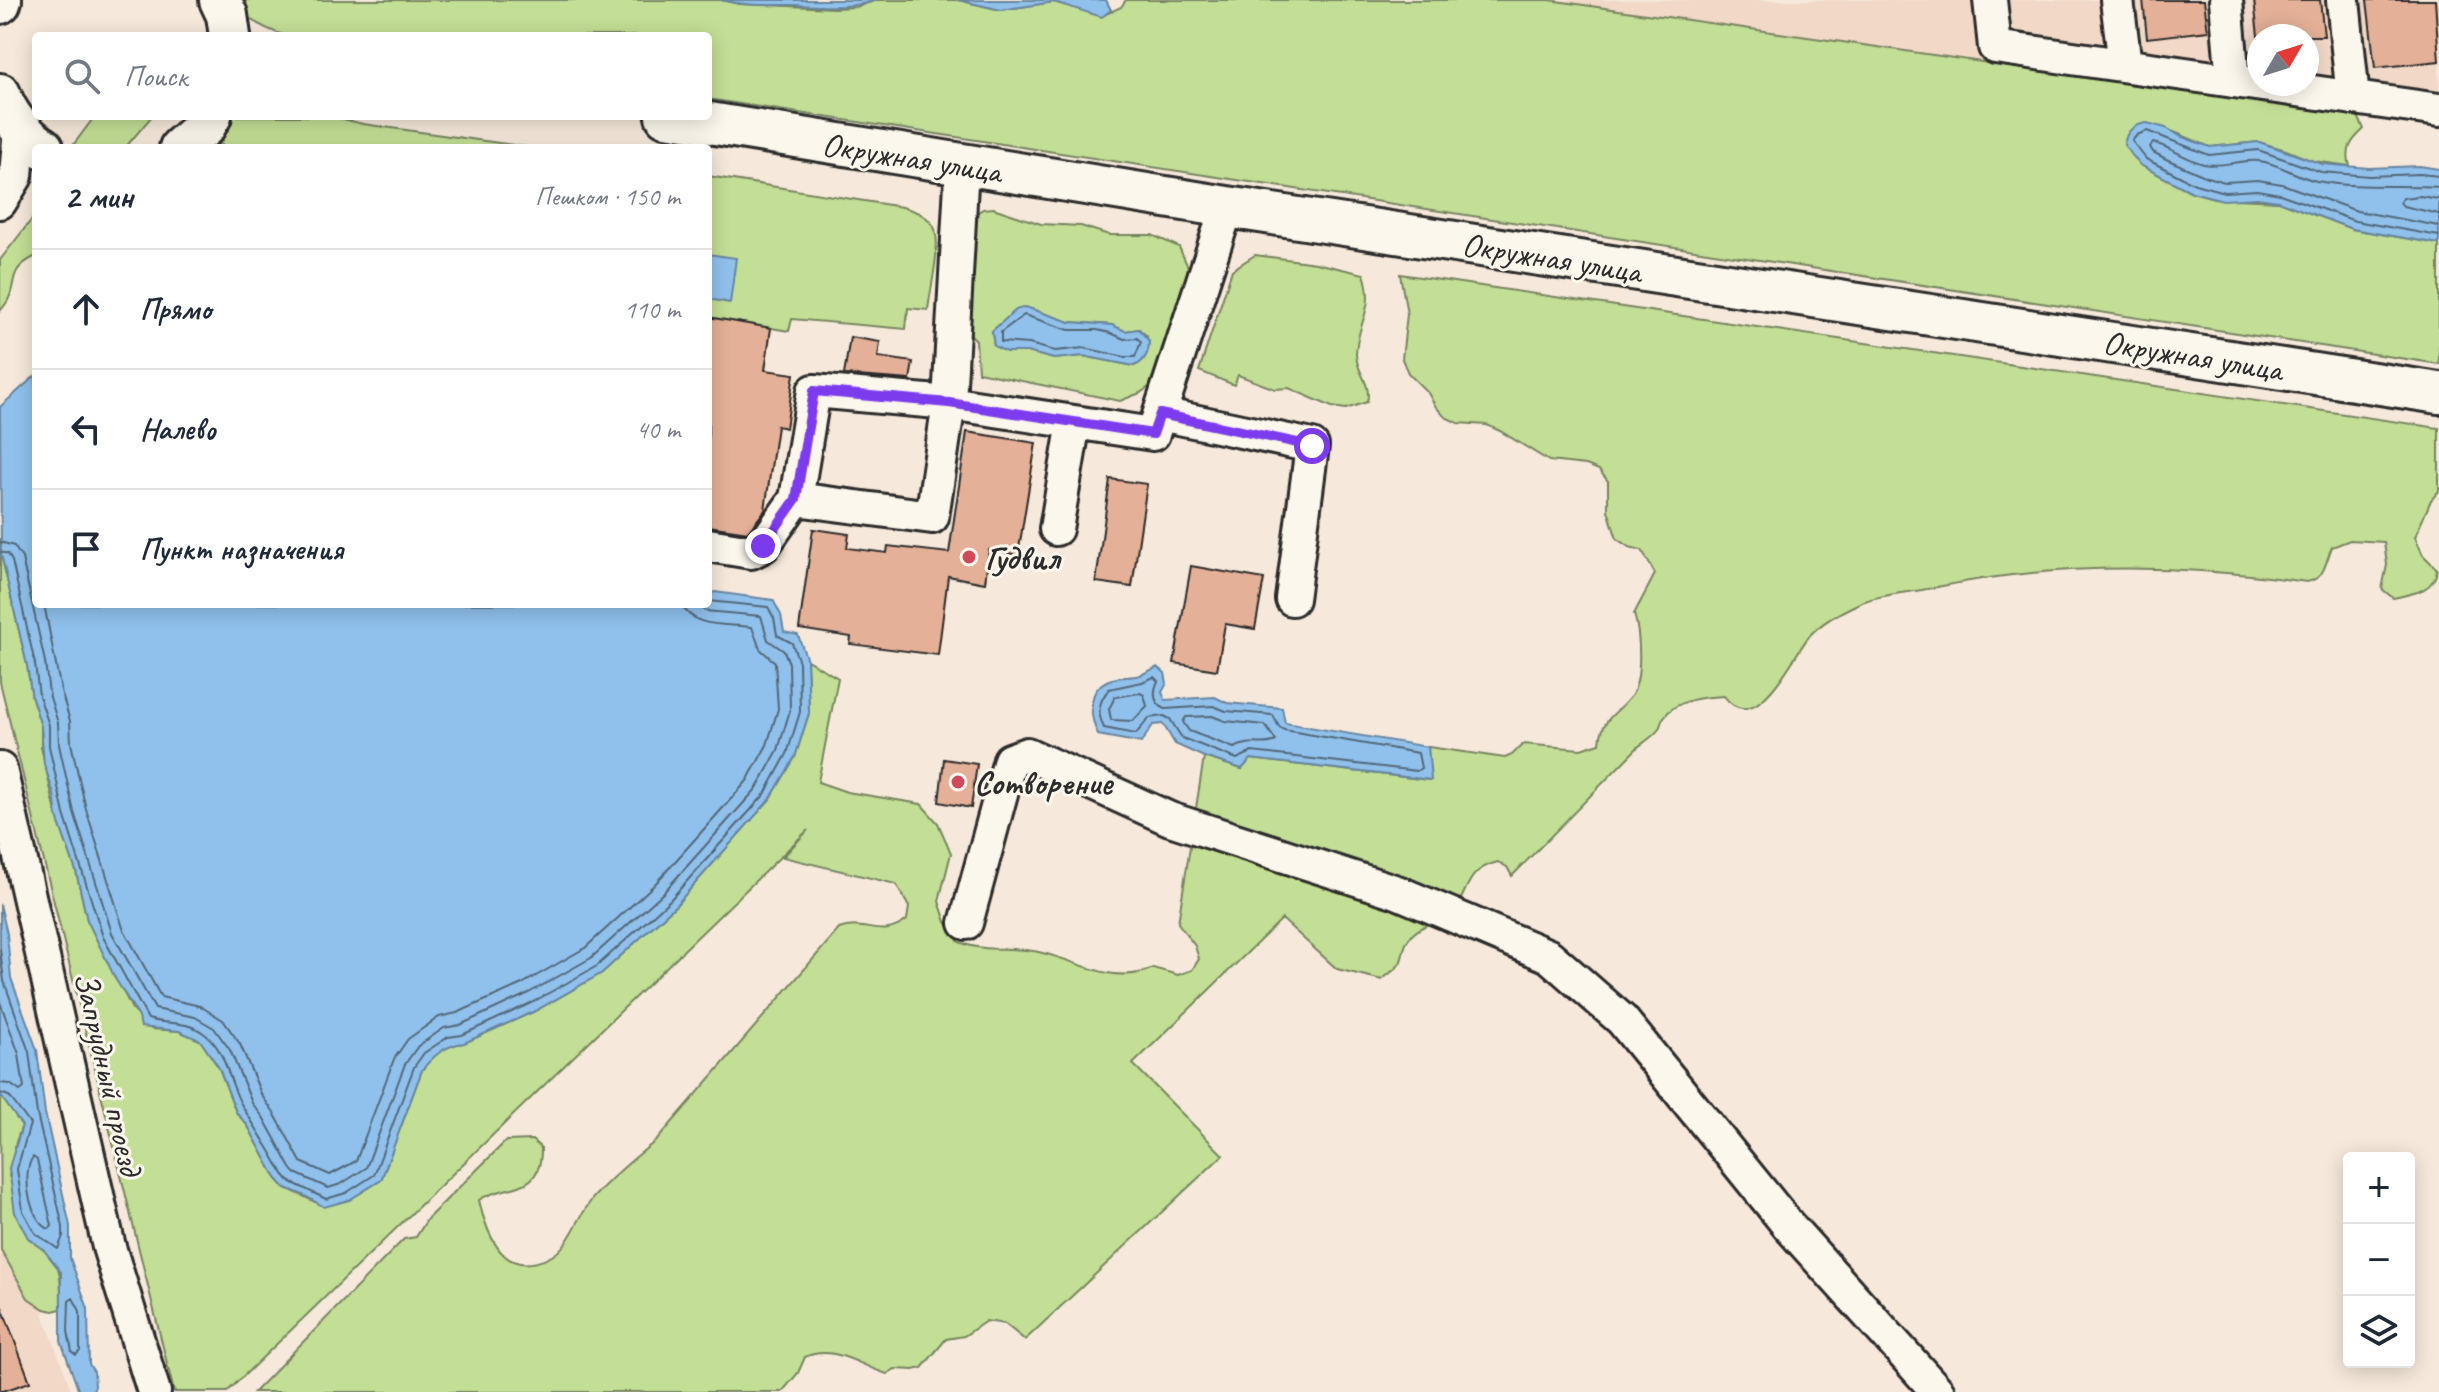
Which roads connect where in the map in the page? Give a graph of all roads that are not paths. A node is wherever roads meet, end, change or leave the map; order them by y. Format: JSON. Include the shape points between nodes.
{"nodes":[{"id":1,"x":1990,"y":0,"type":"edge"},
{"id":2,"x":2117,"y":0,"type":"edge"},
{"id":3,"x":2226,"y":0,"type":"edge"},
{"id":4,"x":2343,"y":0,"type":"edge"},
{"id":5,"x":2125,"y":65,"type":"junction"},
{"id":6,"x":2233,"y":81,"type":"junction"},
{"id":7,"x":0,"y":94,"type":"edge"},
{"id":8,"x":2353,"y":98,"type":"junction"},
{"id":9,"x":2439,"y":110,"type":"edge"},
{"id":10,"x":209,"y":120,"type":"edge"},
{"id":11,"x":690,"y":120,"type":"edge"},
{"id":12,"x":185,"y":144,"type":"edge"},
{"id":13,"x":23,"y":164,"type":"edge"},
{"id":14,"x":962,"y":165,"type":"junction"},
{"id":15,"x":1227,"y":207,"type":"junction"},
{"id":16,"x":2439,"y":393,"type":"edge"},
{"id":17,"x":949,"y":403,"type":"junction"},
{"id":18,"x":1160,"y":414,"type":"junction"},
{"id":19,"x":1074,"y":422,"type":"junction"},
{"id":20,"x":796,"y":499,"type":"junction"},
{"id":21,"x":1056,"y":529,"type":"dead end"},
{"id":22,"x":712,"y":546,"type":"edge"},
{"id":23,"x":1292,"y":599,"type":"dead end"},
{"id":24,"x":0,"y":769,"type":"edge"},
{"id":25,"x":966,"y":923,"type":"dead end"},
{"id":26,"x":154,"y":1392,"type":"edge"},
{"id":27,"x":1938,"y":1392,"type":"edge"}],
"edges":[{"from":1,"to":5,"type":"street","via":[[1995,47]]},
{"from":2,"to":5,"type":"street"},
{"from":3,"to":6,"type":"street"},
{"from":4,"to":8,"type":"street"},
{"from":5,"to":6,"type":"street"},
{"from":6,"to":8,"type":"street"},
{"from":7,"to":13,"type":"main road"},
{"from":8,"to":9,"type":"street"},
{"from":10,"to":12,"type":"main road"},
{"from":11,"to":14,"type":"main road","name":"Окружная улица"},
{"from":14,"to":15,"type":"main road","name":"Окружная улица"},
{"from":14,"to":17,"type":"street"},
{"from":15,"to":16,"type":"main road","name":"Окружная улица"},
{"from":15,"to":18,"type":"street"},
{"from":17,"to":19,"type":"street"},
{"from":17,"to":20,"type":"street","via":[[814,391]]},
{"from":17,"to":20,"type":"street","via":[[932,517]]},
{"from":18,"to":19,"type":"street","via":[[1153,434]]},
{"from":18,"to":23,"type":"street","via":[[1312,446]]},
{"from":19,"to":21,"type":"street"},
{"from":20,"to":22,"type":"street","via":[[763,546],[751,552]]},
{"from":24,"to":26,"type":"street","name":"Запрудный проезд","via":[[109,1247]]},
{"from":25,"to":27,"type":"street","via":[[1010,760],[1027,754],[1170,819],[1397,892],[1549,956],[1622,1020],[1788,1225]]}]}
